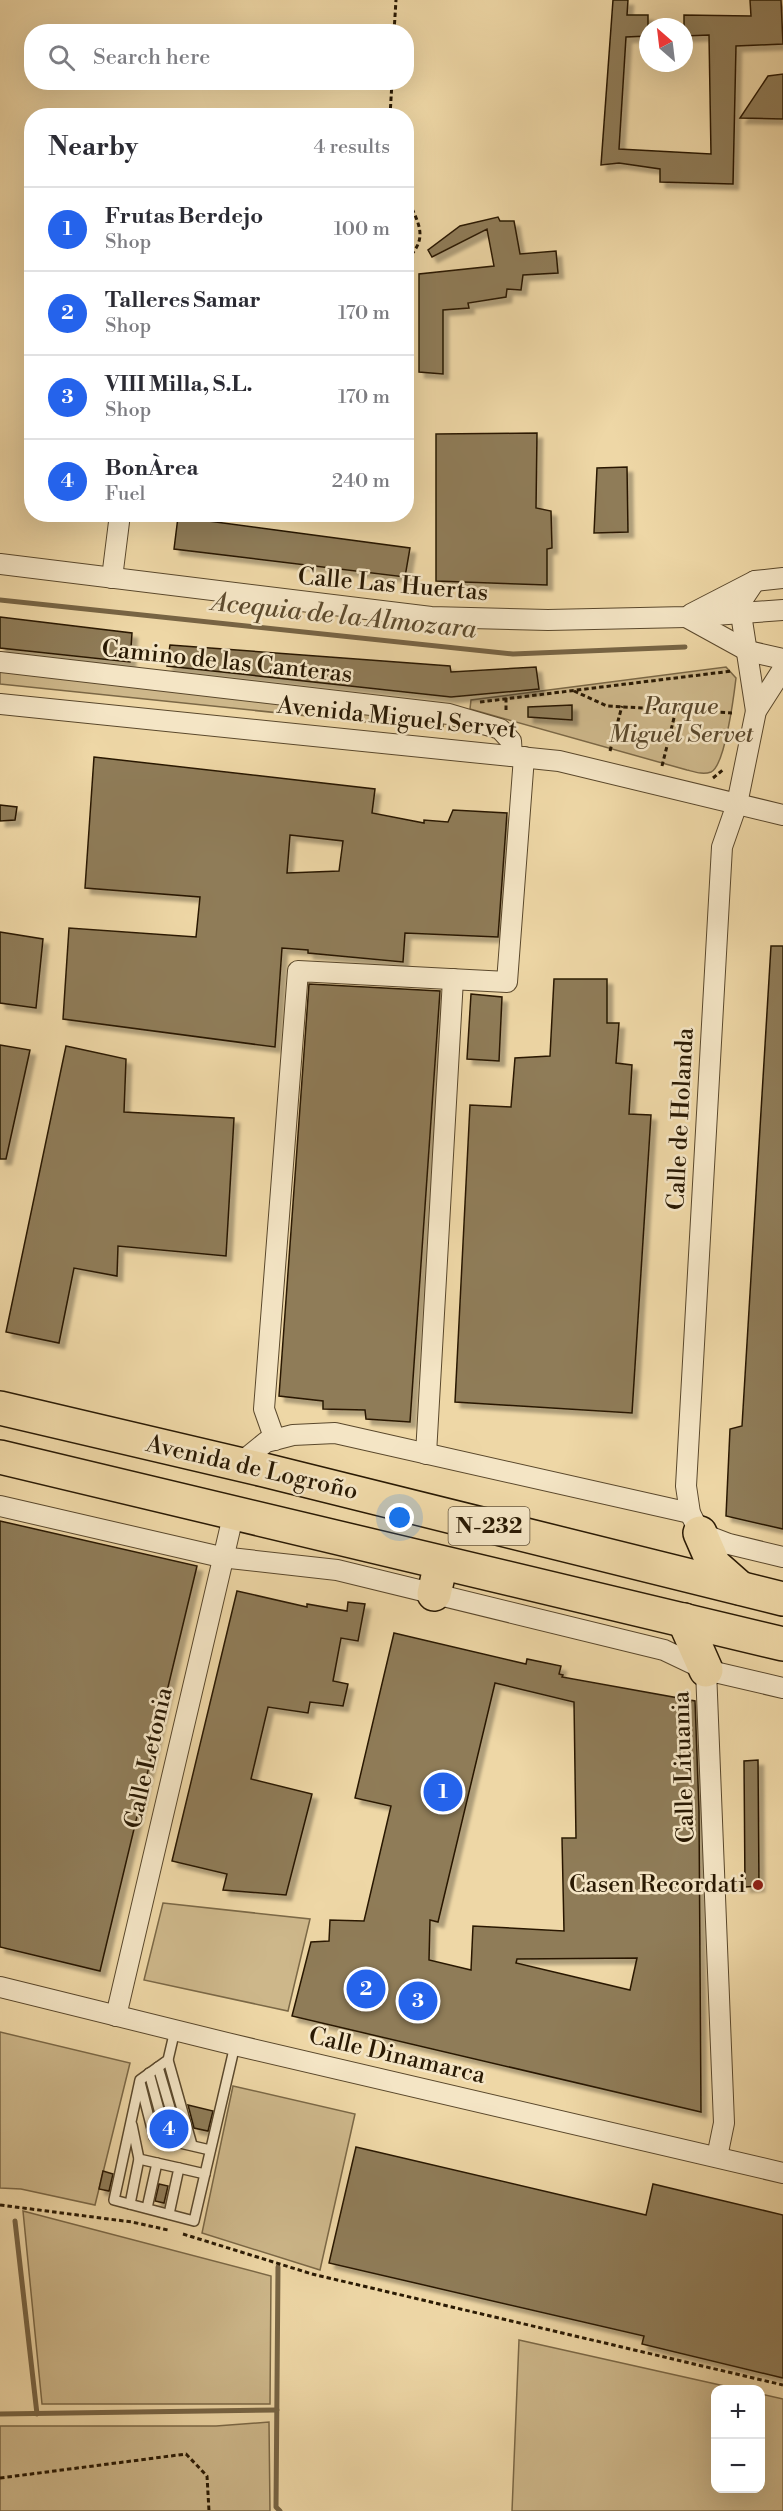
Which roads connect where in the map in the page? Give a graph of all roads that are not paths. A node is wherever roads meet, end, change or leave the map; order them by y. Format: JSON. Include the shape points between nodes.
{"nodes":[{"id":1,"x":119,"y":522,"type":"edge"},
{"id":2,"x":0,"y":564,"type":"edge"},
{"id":3,"x":111,"y":578,"type":"junction"},
{"id":4,"x":783,"y":578,"type":"edge"},
{"id":5,"x":755,"y":582,"type":"junction"},
{"id":6,"x":783,"y":610,"type":"edge"},
{"id":7,"x":741,"y":614,"type":"junction"},
{"id":8,"x":686,"y":617,"type":"junction"},
{"id":9,"x":748,"y":651,"type":"junction"},
{"id":10,"x":783,"y":659,"type":"edge"},
{"id":11,"x":0,"y":662,"type":"edge"},
{"id":12,"x":783,"y":669,"type":"edge"},
{"id":13,"x":0,"y":704,"type":"edge"},
{"id":14,"x":756,"y":711,"type":"junction"},
{"id":15,"x":518,"y":756,"type":"junction"},
{"id":16,"x":737,"y":804,"type":"junction"},
{"id":17,"x":783,"y":815,"type":"edge"},
{"id":18,"x":453,"y":979,"type":"junction"},
{"id":19,"x":0,"y":1408,"type":"edge"},
{"id":20,"x":275,"y":1440,"type":"junction"},
{"id":21,"x":426,"y":1454,"type":"junction"},
{"id":22,"x":0,"y":1457,"type":"edge"},
{"id":23,"x":239,"y":1464,"type":"junction"},
{"id":24,"x":0,"y":1506,"type":"edge"},
{"id":25,"x":234,"y":1512,"type":"junction"},
{"id":26,"x":695,"y":1523,"type":"junction"},
{"id":27,"x":221,"y":1557,"type":"junction"},
{"id":28,"x":783,"y":1557,"type":"edge"},
{"id":29,"x":441,"y":1563,"type":"junction"},
{"id":30,"x":740,"y":1588,"type":"junction"},
{"id":31,"x":434,"y":1594,"type":"junction"},
{"id":32,"x":783,"y":1599,"type":"edge"},
{"id":33,"x":684,"y":1620,"type":"junction"},
{"id":34,"x":723,"y":1629,"type":"junction"},
{"id":35,"x":783,"y":1644,"type":"edge"},
{"id":36,"x":706,"y":1670,"type":"junction"},
{"id":37,"x":783,"y":1688,"type":"edge"},
{"id":38,"x":0,"y":1987,"type":"edge"},
{"id":39,"x":116,"y":2016,"type":"junction"},
{"id":40,"x":175,"y":2030,"type":"junction"},
{"id":41,"x":235,"y":2045,"type":"junction"},
{"id":42,"x":168,"y":2060,"type":"junction"},
{"id":43,"x":158,"y":2067,"type":"junction"},
{"id":44,"x":149,"y":2073,"type":"junction"},
{"id":45,"x":140,"y":2080,"type":"junction"},
{"id":46,"x":131,"y":2119,"type":"junction"},
{"id":47,"x":167,"y":2139,"type":"junction"},
{"id":48,"x":180,"y":2142,"type":"junction"},
{"id":49,"x":192,"y":2145,"type":"junction"},
{"id":50,"x":210,"y":2150,"type":"junction"},
{"id":51,"x":717,"y":2157,"type":"junction"},
{"id":52,"x":139,"y":2159,"type":"junction"},
{"id":53,"x":157,"y":2163,"type":"junction"},
{"id":54,"x":179,"y":2168,"type":"junction"},
{"id":55,"x":783,"y":2173,"type":"edge"},
{"id":56,"x":205,"y":2174,"type":"junction"},
{"id":57,"x":130,"y":2204,"type":"junction"},
{"id":58,"x":147,"y":2208,"type":"junction"},
{"id":59,"x":169,"y":2214,"type":"junction"}],
"edges":[{"from":1,"to":3,"type":"street"},
{"from":2,"to":3,"type":"street","name":"Calle Las Huertas"},
{"from":3,"to":8,"type":"street","name":"Calle Las Huertas","via":[[442,618]]},
{"from":4,"to":5,"type":"street"},
{"from":5,"to":7,"type":"street","via":[[743,599]]},
{"from":5,"to":8,"type":"street"},
{"from":6,"to":7,"type":"street","name":"Calle Las Huertas"},
{"from":7,"to":8,"type":"street","name":"Calle Las Huertas"},
{"from":7,"to":9,"type":"street","name":"Calle de Holanda"},
{"from":8,"to":9,"type":"street"},
{"from":9,"to":10,"type":"street"},
{"from":9,"to":14,"type":"street","name":"Calle de Holanda"},
{"from":11,"to":15,"type":"street","name":"Camino de las Canteras","via":[[449,714],[500,729]]},
{"from":12,"to":14,"type":"street","name":"Calle de Holanda"},
{"from":13,"to":15,"type":"street","name":"Avenida Miguel Servet"},
{"from":14,"to":16,"type":"street","name":"Calle de Holanda"},
{"from":15,"to":16,"type":"street","name":"Avenida Miguel Servet","via":[[559,761]]},
{"from":15,"to":18,"type":"street","via":[[507,981]]},
{"from":16,"to":17,"type":"street","name":"Avenida Miguel Servet"},
{"from":16,"to":26,"type":"street","name":"Calle de Holanda","via":[[722,847],[687,1475]]},
{"from":18,"to":20,"type":"street","via":[[298,970],[264,1409]]},
{"from":18,"to":21,"type":"street"},
{"from":19,"to":23,"type":"highway","name":"Avenida de Logroño","number":"N-232"},
{"from":20,"to":21,"type":"street","via":[[335,1433]]},
{"from":20,"to":23,"type":"street","via":[[266,1442]]},
{"from":21,"to":26,"type":"street"},
{"from":22,"to":25,"type":"highway","name":"Avenida de Logroño","number":"N-232"},
{"from":23,"to":30,"type":"highway","name":"Avenida de Logroño","number":"N-232"},
{"from":24,"to":27,"type":"street"},
{"from":25,"to":27,"type":"street","name":"Calle Letonia"},
{"from":25,"to":29,"type":"highway","name":"Avenida de Logroño","number":"N-232"},
{"from":26,"to":28,"type":"street","via":[[729,1544]]},
{"from":26,"to":30,"type":"highway","via":[[714,1565]]},
{"from":27,"to":31,"type":"street","via":[[337,1570]]},
{"from":27,"to":39,"type":"street","name":"Calle Letonia"},
{"from":29,"to":31,"type":"highway"},
{"from":29,"to":33,"type":"highway","name":"Avenida de Logroño","number":"N-232"},
{"from":30,"to":32,"type":"highway","name":"Avenida de Logroño","number":"N-232"},
{"from":31,"to":36,"type":"street","via":[[664,1650]]},
{"from":33,"to":34,"type":"highway","name":"Avenida de Logroño","number":"N-232"},
{"from":33,"to":36,"type":"highway"},
{"from":34,"to":35,"type":"highway","name":"Avenida de Logroño","number":"N-232"},
{"from":34,"to":36,"type":"highway"},
{"from":36,"to":37,"type":"street","name":"Calle Lituania"},
{"from":36,"to":51,"type":"street","name":"Calle Lituania","via":[[724,2123]]},
{"from":38,"to":39,"type":"street","name":"Calle Dinamarca"},
{"from":39,"to":40,"type":"street","name":"Calle Dinamarca"},
{"from":40,"to":41,"type":"street","name":"Calle Dinamarca"},
{"from":40,"to":42,"type":"lane"},
{"from":41,"to":50,"type":"lane"},
{"from":41,"to":51,"type":"street","name":"Calle Dinamarca"},
{"from":42,"to":43,"type":"lane"},
{"from":42,"to":49,"type":"lane"},
{"from":43,"to":44,"type":"lane"},
{"from":43,"to":48,"type":"lane"},
{"from":44,"to":45,"type":"lane"},
{"from":44,"to":47,"type":"lane"},
{"from":45,"to":46,"type":"lane"},
{"from":45,"to":47,"type":"lane","via":[[154,2137]]},
{"from":46,"to":52,"type":"lane"},
{"from":46,"to":57,"type":"lane","via":[[114,2200]]},
{"from":47,"to":48,"type":"lane"},
{"from":48,"to":49,"type":"lane"},
{"from":49,"to":50,"type":"lane"},
{"from":50,"to":56,"type":"lane"},
{"from":51,"to":55,"type":"street","name":"Calle Dinamarca"},
{"from":52,"to":53,"type":"lane"},
{"from":52,"to":57,"type":"lane"},
{"from":53,"to":54,"type":"lane"},
{"from":53,"to":58,"type":"lane"},
{"from":54,"to":56,"type":"lane"},
{"from":54,"to":59,"type":"lane"},
{"from":56,"to":59,"type":"lane","via":[[194,2221]]},
{"from":57,"to":58,"type":"lane"},
{"from":58,"to":59,"type":"lane"}]}
